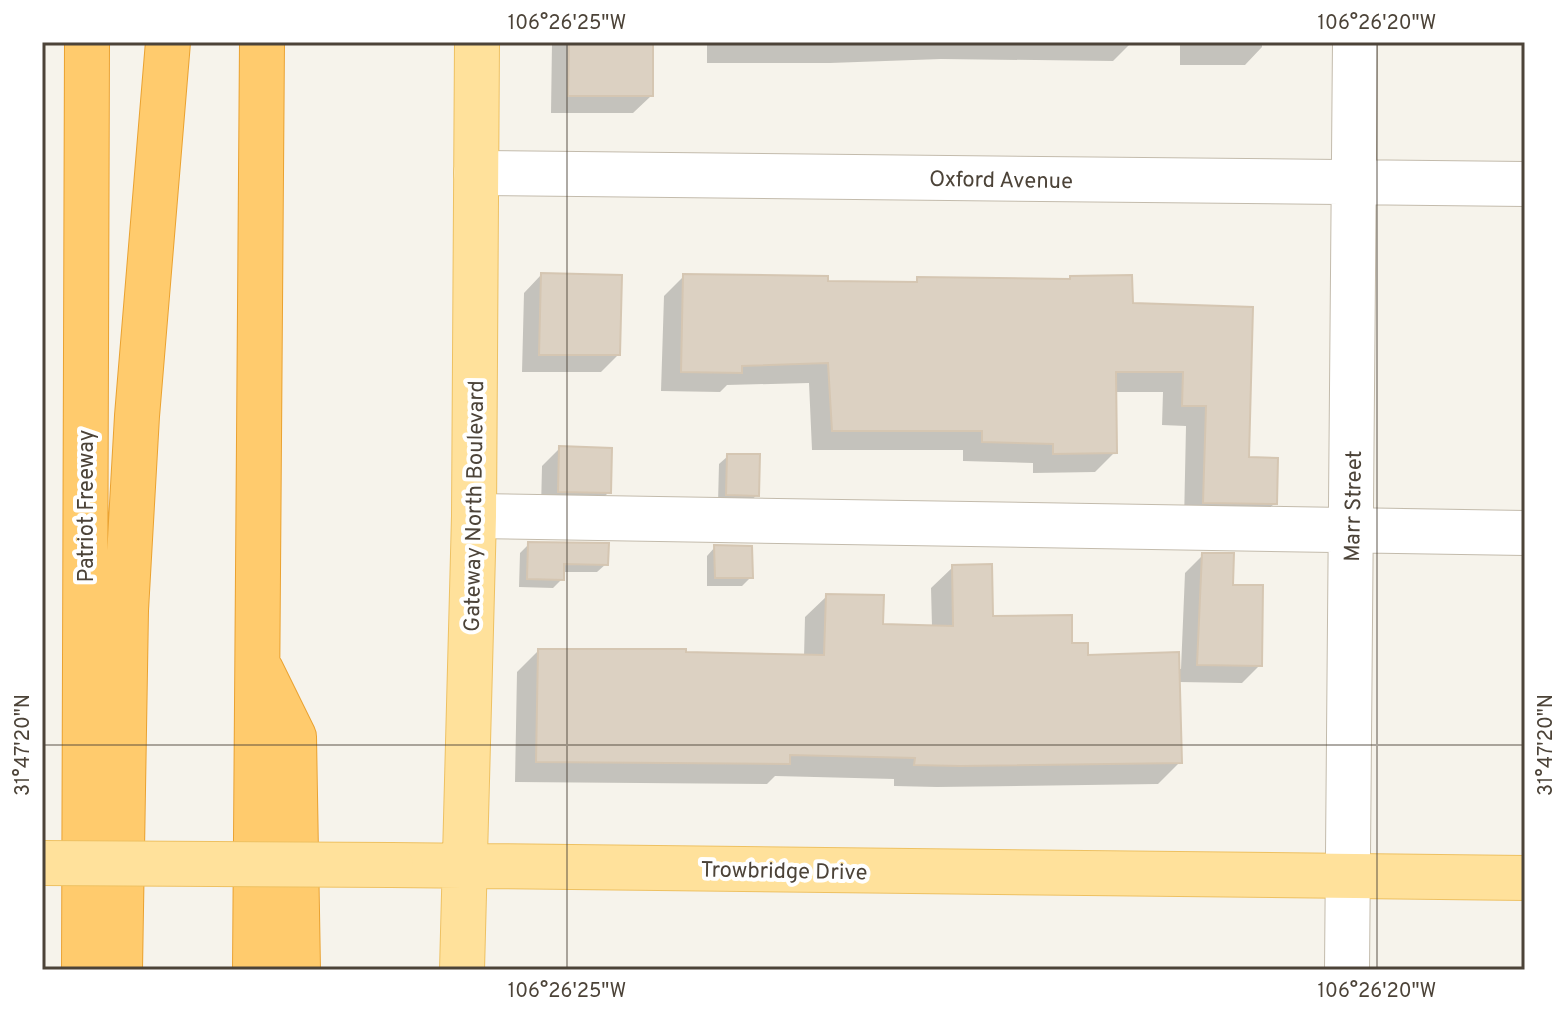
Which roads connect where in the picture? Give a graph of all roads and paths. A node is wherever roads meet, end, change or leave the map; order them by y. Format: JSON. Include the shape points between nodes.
{"nodes":[{"id":1,"x":87,"y":42,"type":"edge"},
{"id":2,"x":168,"y":42,"type":"edge"},
{"id":3,"x":262,"y":42,"type":"edge"},
{"id":4,"x":477,"y":42,"type":"edge"},
{"id":5,"x":1355,"y":42,"type":"edge"},
{"id":6,"x":476,"y":173,"type":"junction"},
{"id":7,"x":1354,"y":182,"type":"junction"},
{"id":8,"x":1525,"y":184,"type":"edge"},
{"id":9,"x":474,"y":516,"type":"junction"},
{"id":10,"x":1352,"y":530,"type":"junction"},
{"id":11,"x":1525,"y":533,"type":"edge"},
{"id":12,"x":258,"y":665,"type":"junction"},
{"id":13,"x":42,"y":863,"type":"edge"},
{"id":14,"x":463,"y":866,"type":"junction"},
{"id":15,"x":1347,"y":877,"type":"junction"},
{"id":16,"x":1525,"y":878,"type":"edge"},
{"id":17,"x":84,"y":970,"type":"edge"},
{"id":18,"x":120,"y":970,"type":"edge"},
{"id":19,"x":255,"y":970,"type":"edge"},
{"id":20,"x":298,"y":970,"type":"edge"},
{"id":21,"x":462,"y":970,"type":"edge"},
{"id":22,"x":1347,"y":970,"type":"edge"}],
"edges":[{"from":1,"to":17,"type":"highway","name":"Patriot Freeway"},
{"from":2,"to":18,"type":"highway","via":[[126,610]]},
{"from":3,"to":12,"type":"highway"},
{"from":4,"to":6,"type":"main road","name":"Gateway North Boulevard"},
{"from":5,"to":7,"type":"street","name":"Marr Street"},
{"from":6,"to":7,"type":"street","name":"Oxford Avenue"},
{"from":6,"to":9,"type":"main road","name":"Gateway North Boulevard"},
{"from":7,"to":8,"type":"street","name":"Oxford Avenue"},
{"from":7,"to":10,"type":"street","name":"Marr Street"},
{"from":9,"to":10,"type":"street"},
{"from":9,"to":14,"type":"main road","name":"Gateway North Boulevard"},
{"from":10,"to":11,"type":"street"},
{"from":10,"to":15,"type":"street","name":"Marr Street"},
{"from":12,"to":19,"type":"highway"},
{"from":12,"to":20,"type":"highway","via":[[294,737]]},
{"from":13,"to":14,"type":"main road","name":"Trowbridge Drive","bridge":true},
{"from":14,"to":15,"type":"main road","name":"Trowbridge Drive"},
{"from":14,"to":21,"type":"main road","name":"Gateway North Boulevard"},
{"from":15,"to":16,"type":"main road","name":"Trowbridge Drive"},
{"from":15,"to":22,"type":"street","name":"Marr Street"}]}
